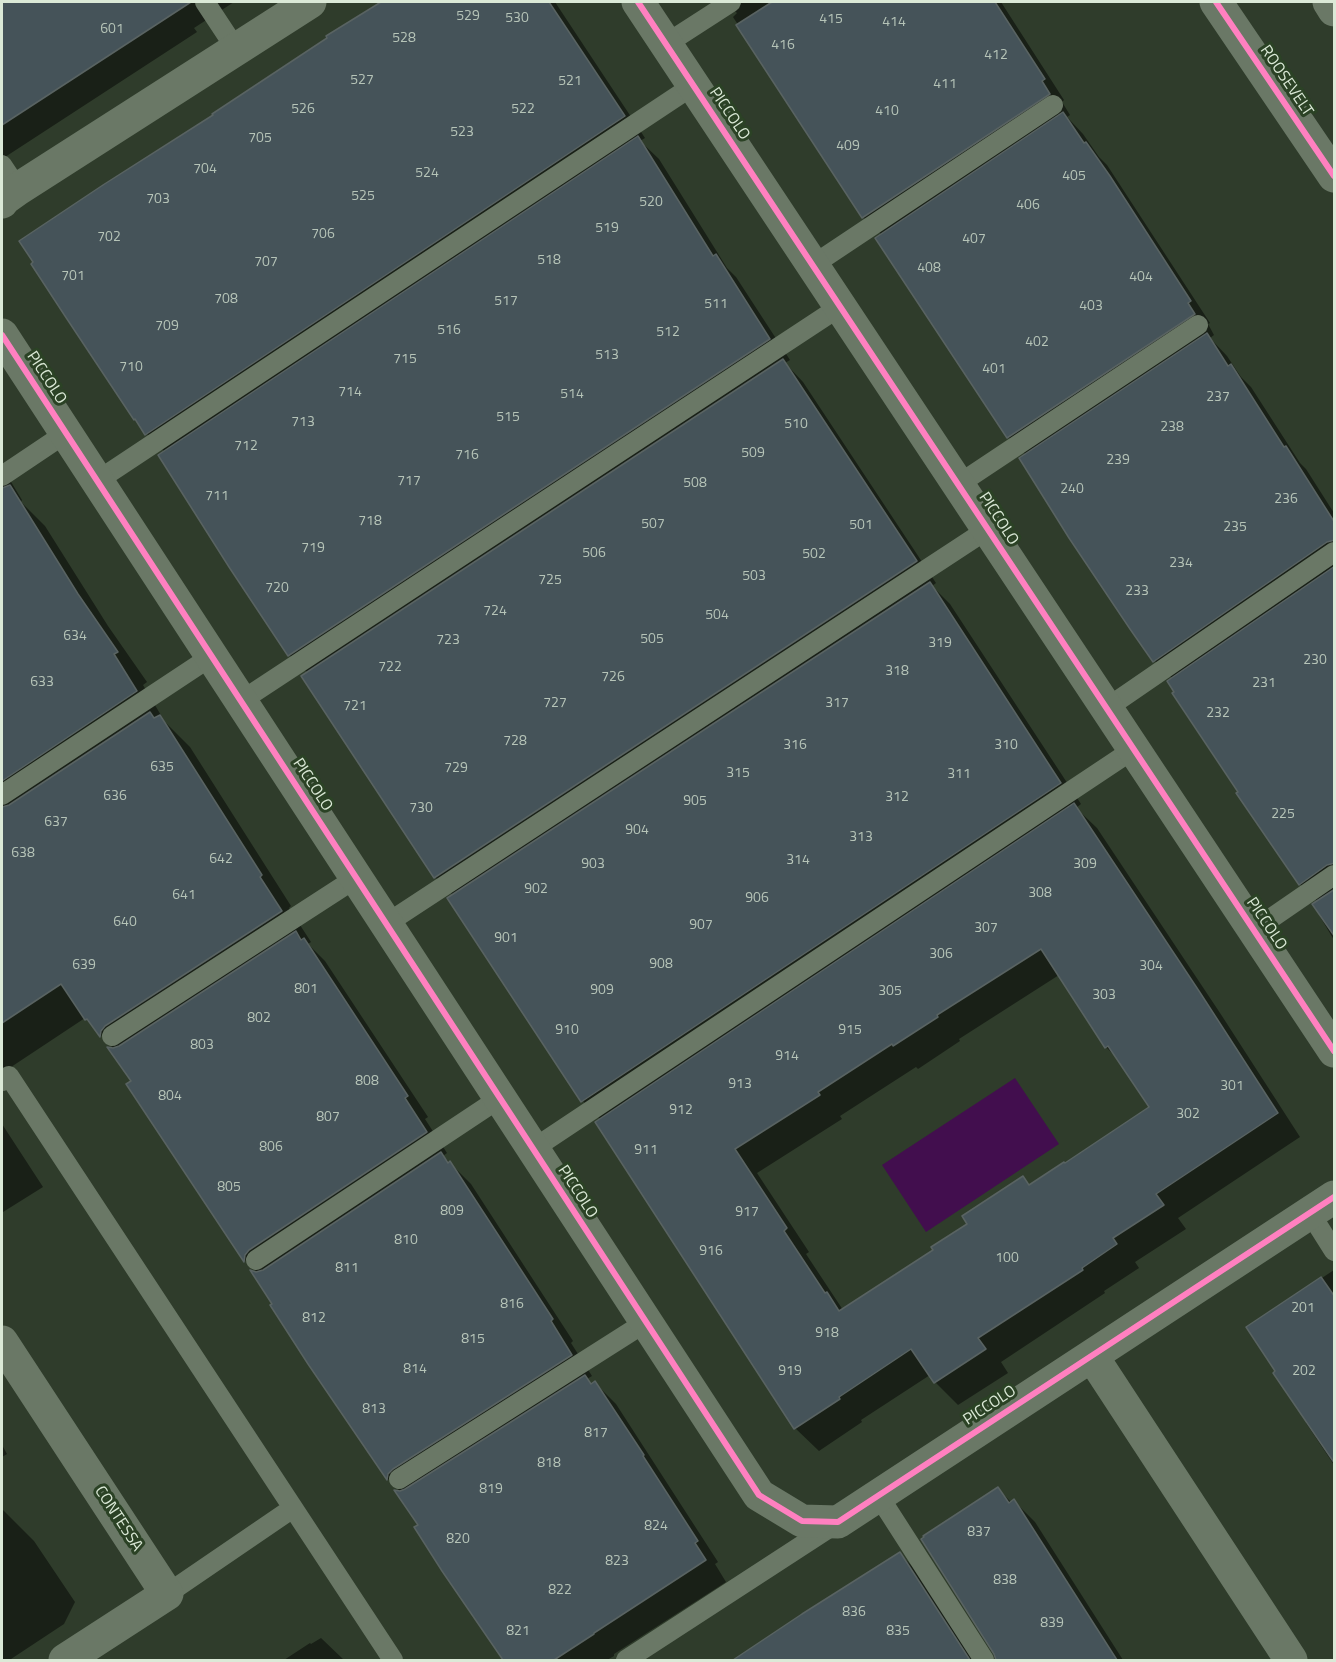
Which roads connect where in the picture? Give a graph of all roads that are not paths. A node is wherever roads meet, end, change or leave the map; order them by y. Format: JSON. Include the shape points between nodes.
{"nodes":[{"id":1,"x":205,"y":2,"type":"edge"},
{"id":2,"x":310,"y":2,"type":"edge"},
{"id":3,"x":638,"y":2,"type":"edge"},
{"id":4,"x":731,"y":2,"type":"edge"},
{"id":5,"x":1215,"y":2,"type":"edge"},
{"id":6,"x":1329,"y":2,"type":"edge"},
{"id":7,"x":1335,"y":10,"type":"edge"},
{"id":8,"x":666,"y":44,"type":"junction"},
{"id":9,"x":236,"y":49,"type":"junction"},
{"id":10,"x":694,"y":85,"type":"junction"},
{"id":11,"x":1053,"y":105,"type":"dead end"},
{"id":12,"x":1335,"y":176,"type":"edge"},
{"id":13,"x":7,"y":186,"type":"edge"},
{"id":14,"x":813,"y":265,"type":"junction"},
{"id":15,"x":841,"y":306,"type":"junction"},
{"id":16,"x":1198,"y":325,"type":"dead end"},
{"id":17,"x":2,"y":335,"type":"edge"},
{"id":18,"x":66,"y":433,"type":"junction"},
{"id":19,"x":2,"y":476,"type":"edge"},
{"id":20,"x":97,"y":481,"type":"junction"},
{"id":21,"x":958,"y":484,"type":"junction"},
{"id":22,"x":988,"y":529,"type":"junction"},
{"id":23,"x":1335,"y":552,"type":"edge"},
{"id":24,"x":212,"y":656,"type":"junction"},
{"id":25,"x":240,"y":701,"type":"junction"},
{"id":26,"x":1107,"y":708,"type":"junction"},
{"id":27,"x":1134,"y":749,"type":"junction"},
{"id":28,"x":2,"y":795,"type":"edge"},
{"id":29,"x":1335,"y":875,"type":"edge"},
{"id":30,"x":356,"y":878,"type":"junction"},
{"id":31,"x":386,"y":924,"type":"junction"},
{"id":32,"x":1254,"y":930,"type":"junction"},
{"id":33,"x":112,"y":1036,"type":"dead end"},
{"id":34,"x":1335,"y":1051,"type":"edge"},
{"id":35,"x":2,"y":1081,"type":"edge"},
{"id":36,"x":500,"y":1098,"type":"junction"},
{"id":37,"x":533,"y":1149,"type":"junction"},
{"id":38,"x":1322,"y":1205,"type":"edge"},
{"id":39,"x":1335,"y":1251,"type":"edge"},
{"id":40,"x":256,"y":1260,"type":"dead end"},
{"id":41,"x":646,"y":1322,"type":"junction"},
{"id":42,"x":2,"y":1342,"type":"edge"},
{"id":43,"x":1092,"y":1356,"type":"junction"},
{"id":44,"x":399,"y":1479,"type":"dead end"},
{"id":45,"x":878,"y":1495,"type":"junction"},
{"id":46,"x":293,"y":1508,"type":"junction"},
{"id":47,"x":838,"y":1522,"type":"junction"},
{"id":48,"x":167,"y":1594,"type":"junction"},
{"id":49,"x":656,"y":1652,"type":"edge"},
{"id":50,"x":65,"y":1660,"type":"edge"},
{"id":51,"x":393,"y":1660,"type":"edge"},
{"id":52,"x":626,"y":1660,"type":"edge"},
{"id":53,"x":984,"y":1660,"type":"edge"},
{"id":54,"x":1291,"y":1660,"type":"edge"}],
"edges":[{"from":1,"to":9,"type":"lane"},
{"from":2,"to":9,"type":"street"},
{"from":3,"to":8,"type":"street","name":"PICCOLO"},
{"from":4,"to":8,"type":"lane"},
{"from":5,"to":12,"type":"street","name":"ROOSEVELT"},
{"from":6,"to":7,"type":"street"},
{"from":8,"to":10,"type":"street","name":"PICCOLO"},
{"from":9,"to":13,"type":"street"},
{"from":10,"to":14,"type":"street","name":"PICCOLO"},
{"from":10,"to":20,"type":"lane"},
{"from":11,"to":14,"type":"lane"},
{"from":14,"to":15,"type":"street","name":"PICCOLO"},
{"from":15,"to":21,"type":"street","name":"PICCOLO"},
{"from":15,"to":25,"type":"lane"},
{"from":16,"to":21,"type":"lane"},
{"from":17,"to":18,"type":"street","name":"PICCOLO"},
{"from":18,"to":19,"type":"lane"},
{"from":18,"to":20,"type":"street","name":"PICCOLO"},
{"from":20,"to":24,"type":"street","name":"PICCOLO"},
{"from":21,"to":22,"type":"street","name":"PICCOLO"},
{"from":22,"to":26,"type":"street","name":"PICCOLO"},
{"from":22,"to":31,"type":"lane"},
{"from":23,"to":26,"type":"lane"},
{"from":24,"to":25,"type":"street","name":"PICCOLO"},
{"from":24,"to":28,"type":"lane"},
{"from":25,"to":30,"type":"street","name":"PICCOLO"},
{"from":26,"to":27,"type":"street","name":"PICCOLO"},
{"from":27,"to":32,"type":"street","name":"PICCOLO"},
{"from":27,"to":37,"type":"lane"},
{"from":29,"to":32,"type":"lane"},
{"from":30,"to":31,"type":"street","name":"PICCOLO"},
{"from":30,"to":33,"type":"lane"},
{"from":31,"to":36,"type":"street","name":"PICCOLO"},
{"from":32,"to":34,"type":"street","name":"PICCOLO"},
{"from":35,"to":46,"type":"lane","via":[[9,1076]]},
{"from":36,"to":37,"type":"street","name":"PICCOLO"},
{"from":36,"to":40,"type":"lane"},
{"from":37,"to":41,"type":"street","name":"PICCOLO"},
{"from":38,"to":39,"type":"lane"},
{"from":38,"to":43,"type":"street","name":"PICCOLO"},
{"from":41,"to":44,"type":"lane"},
{"from":41,"to":47,"type":"street","name":"PICCOLO","via":[[759,1495],[802,1521]]},
{"from":42,"to":48,"type":"street","name":"CONTESSA"},
{"from":43,"to":45,"type":"street","name":"PICCOLO"},
{"from":43,"to":54,"type":"street"},
{"from":45,"to":47,"type":"street","name":"PICCOLO"},
{"from":45,"to":53,"type":"lane"},
{"from":46,"to":48,"type":"lane"},
{"from":46,"to":51,"type":"lane"},
{"from":47,"to":49,"type":"lane"},
{"from":48,"to":50,"type":"street"},
{"from":49,"to":52,"type":"lane"}]}
